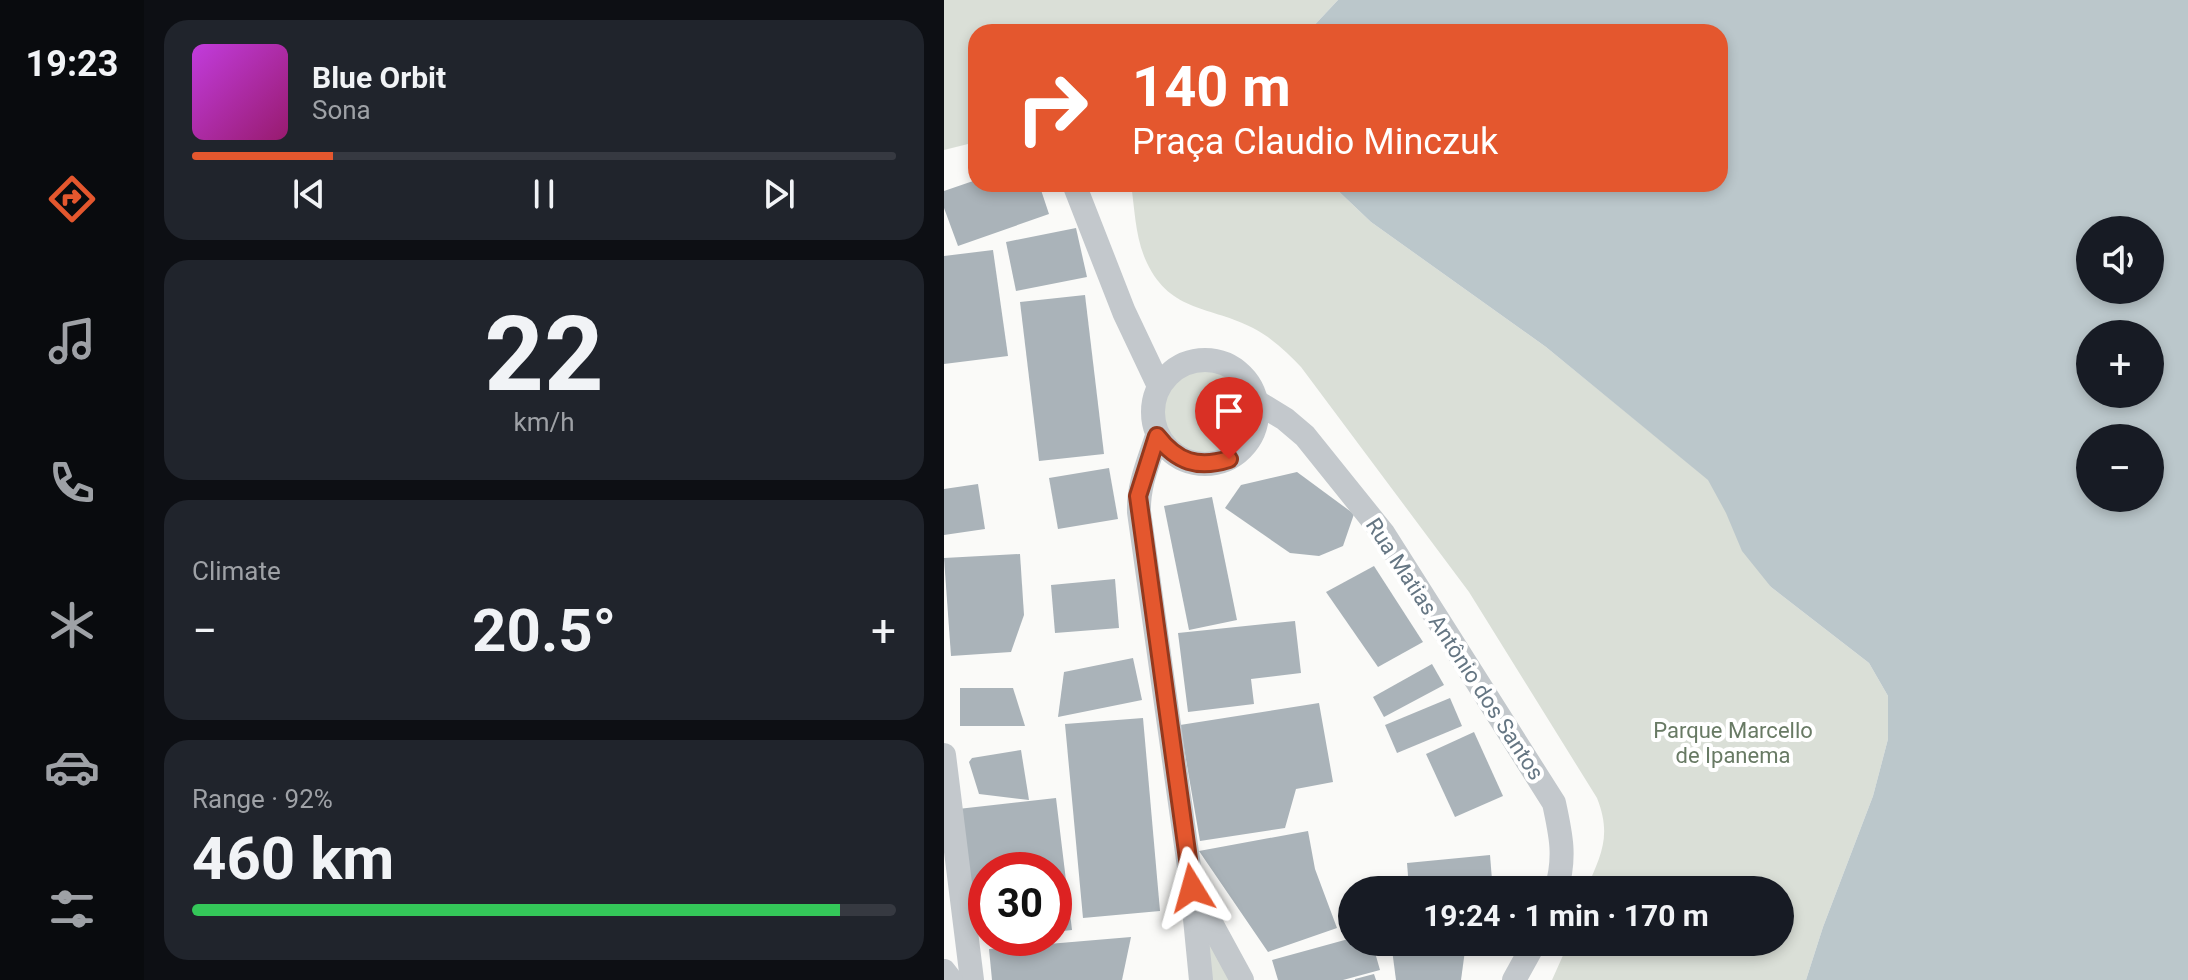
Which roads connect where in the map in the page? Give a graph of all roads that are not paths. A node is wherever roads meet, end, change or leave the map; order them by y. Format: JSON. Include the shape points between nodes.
{"nodes":[{"id":1,"x":1077,"y":192,"type":"edge"},
{"id":2,"x":1159,"y":386,"type":"junction"},
{"id":3,"x":1257,"y":402,"type":"junction"},
{"id":4,"x":1157,"y":436,"type":"junction"},
{"id":5,"x":944,"y":755,"type":"edge"},
{"id":6,"x":1560,"y":876,"type":"edge"},
{"id":7,"x":1192,"y":888,"type":"junction"},
{"id":8,"x":1527,"y":956,"type":"edge"},
{"id":9,"x":944,"y":971,"type":"edge"},
{"id":10,"x":951,"y":980,"type":"edge"},
{"id":11,"x":972,"y":980,"type":"edge"},
{"id":12,"x":1201,"y":980,"type":"edge"},
{"id":13,"x":1242,"y":980,"type":"edge"},
{"id":14,"x":1514,"y":980,"type":"edge"}],
"edges":[{"from":1,"to":2,"type":"street"},
{"from":2,"to":3,"type":"street","via":[[1185,363],[1222,362],[1238,371]]},
{"from":2,"to":4,"type":"street","via":[[1152,419]]},
{"from":3,"to":4,"type":"street","via":[[1252,435],[1229,459],[1189,462]]},
{"from":3,"to":6,"type":"street","name":"Rua Matias Antônio dos Santos","via":[[1305,436],[1383,533],[1554,803],[1563,843]]},
{"from":4,"to":7,"type":"street","via":[[1138,496],[1139,512]]},
{"from":5,"to":11,"type":"street"},
{"from":7,"to":12,"type":"street"},
{"from":7,"to":13,"type":"street"},
{"from":8,"to":14,"type":"street"},
{"from":9,"to":10,"type":"street"}]}
